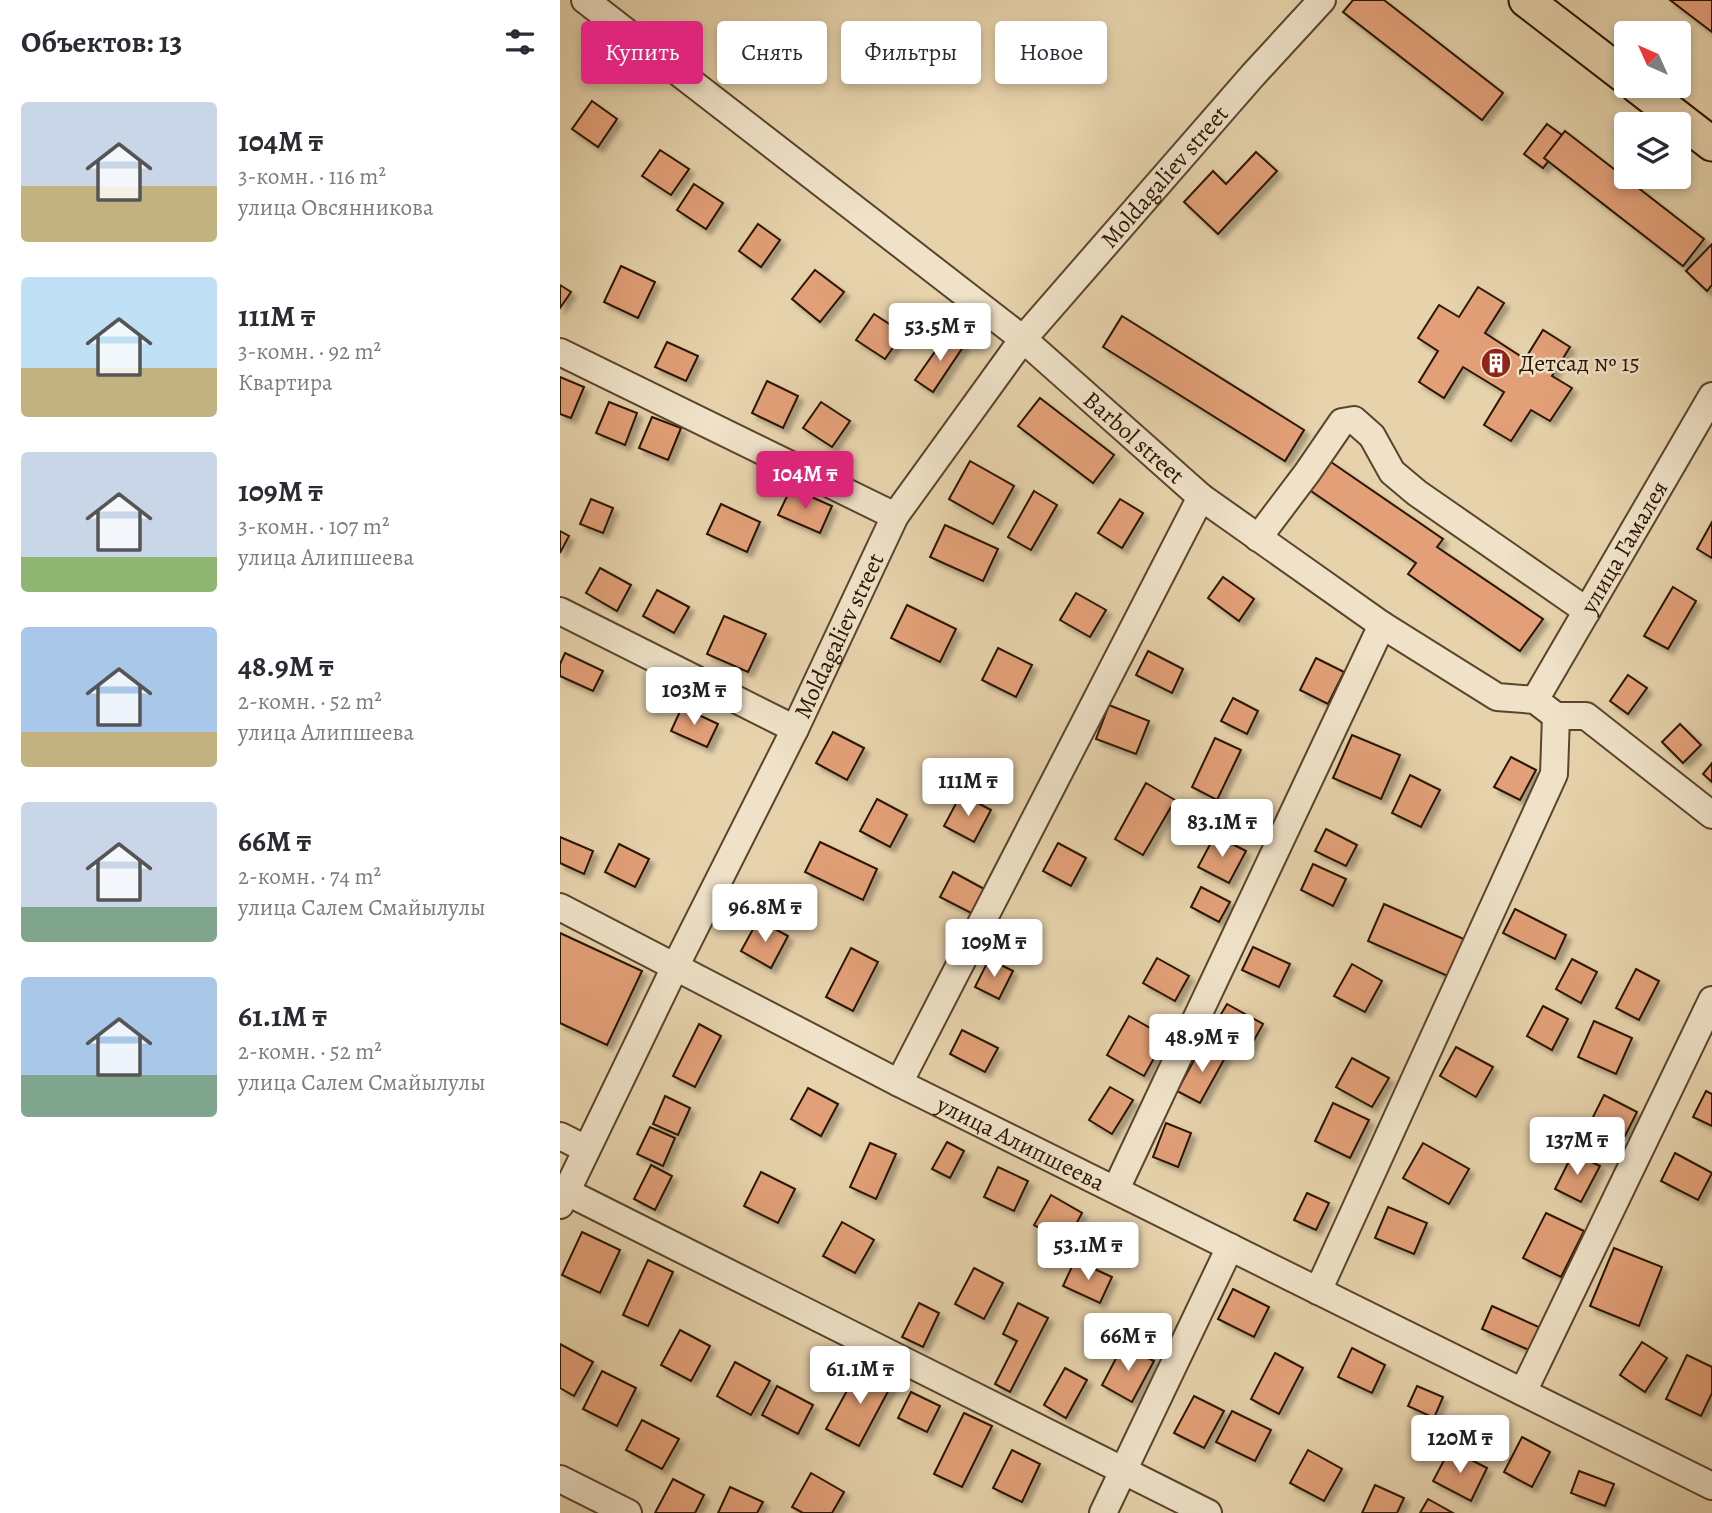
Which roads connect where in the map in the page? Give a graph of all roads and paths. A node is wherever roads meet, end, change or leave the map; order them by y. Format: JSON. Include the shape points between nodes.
{"nodes":[{"id":1,"x":585,"y":0,"type":"edge"},
{"id":2,"x":1322,"y":0,"type":"edge"},
{"id":3,"x":1526,"y":0,"type":"edge"},
{"id":4,"x":1614,"y":68,"type":"edge"},
{"id":5,"x":1653,"y":98,"type":"edge"},
{"id":6,"x":1712,"y":144,"type":"edge"},
{"id":7,"x":1023,"y":339,"type":"junction"},
{"id":8,"x":560,"y":352,"type":"edge"},
{"id":9,"x":1712,"y":396,"type":"edge"},
{"id":10,"x":1201,"y":497,"type":"junction"},
{"id":11,"x":895,"y":516,"type":"junction"},
{"id":12,"x":1258,"y":538,"type":"junction"},
{"id":13,"x":560,"y":611,"type":"edge"},
{"id":14,"x":1587,"y":611,"type":"junction"},
{"id":15,"x":1382,"y":625,"type":"junction"},
{"id":16,"x":1545,"y":708,"type":"junction"},
{"id":17,"x":795,"y":729,"type":"junction"},
{"id":18,"x":1712,"y":815,"type":"edge"},
{"id":19,"x":560,"y":906,"type":"edge"},
{"id":20,"x":675,"y":967,"type":"junction"},
{"id":21,"x":1712,"y":1000,"type":"edge"},
{"id":22,"x":899,"y":1083,"type":"junction"},
{"id":23,"x":560,"y":1136,"type":"edge"},
{"id":24,"x":586,"y":1149,"type":"junction"},
{"id":25,"x":1116,"y":1189,"type":"junction"},
{"id":26,"x":563,"y":1198,"type":"edge"},
{"id":27,"x":1230,"y":1247,"type":"junction"},
{"id":28,"x":1318,"y":1291,"type":"junction"},
{"id":29,"x":1523,"y":1392,"type":"junction"},
{"id":30,"x":1123,"y":1469,"type":"junction"},
{"id":31,"x":560,"y":1479,"type":"edge"},
{"id":32,"x":1712,"y":1486,"type":"edge"},
{"id":33,"x":628,"y":1513,"type":"edge"},
{"id":34,"x":1102,"y":1513,"type":"edge"},
{"id":35,"x":1208,"y":1513,"type":"edge"}],
"edges":[{"from":1,"to":7,"type":"street","name":"Barbol street"},
{"from":2,"to":7,"type":"street","name":"Moldagaliev street"},
{"from":3,"to":4,"type":"main road"},
{"from":5,"to":6,"type":"main road"},
{"from":7,"to":10,"type":"street","name":"Barbol street"},
{"from":7,"to":11,"type":"street","name":"Moldagaliev street"},
{"from":8,"to":11,"type":"street"},
{"from":9,"to":14,"type":"street","name":"улица Гамалея"},
{"from":10,"to":12,"type":"street","name":"Barbol street"},
{"from":10,"to":22,"type":"street"},
{"from":11,"to":17,"type":"street","name":"Moldagaliev street"},
{"from":12,"to":14,"type":"street","via":[[1342,422],[1354,420],[1372,436],[1392,472],[1417,493]]},
{"from":12,"to":15,"type":"street","name":"Barbol street"},
{"from":13,"to":17,"type":"street"},
{"from":14,"to":16,"type":"street","name":"улица Гамалея"},
{"from":15,"to":16,"type":"street","name":"Barbol street","via":[[1496,697]]},
{"from":15,"to":25,"type":"street"},
{"from":16,"to":18,"type":"street","name":"Barbol street","via":[[1587,716]]},
{"from":16,"to":28,"type":"street","via":[[1554,774]]},
{"from":17,"to":20,"type":"street","name":"Moldagaliev street"},
{"from":19,"to":20,"type":"street","name":"улица Алипшеева"},
{"from":20,"to":22,"type":"street","name":"улица Алипшеева"},
{"from":20,"to":24,"type":"street","name":"Moldagaliev street"},
{"from":21,"to":29,"type":"street"},
{"from":22,"to":25,"type":"street","name":"улица Алипшеева"},
{"from":23,"to":24,"type":"street"},
{"from":24,"to":26,"type":"street","name":"Moldagaliev street"},
{"from":25,"to":27,"type":"street","name":"улица Алипшеева"},
{"from":26,"to":30,"type":"street"},
{"from":27,"to":28,"type":"street","name":"улица Алипшеева"},
{"from":27,"to":30,"type":"street"},
{"from":28,"to":29,"type":"street","name":"улица Алипшеева"},
{"from":29,"to":32,"type":"street","name":"улица Алипшеева"},
{"from":30,"to":34,"type":"street"},
{"from":30,"to":35,"type":"street"},
{"from":31,"to":33,"type":"street"}]}
